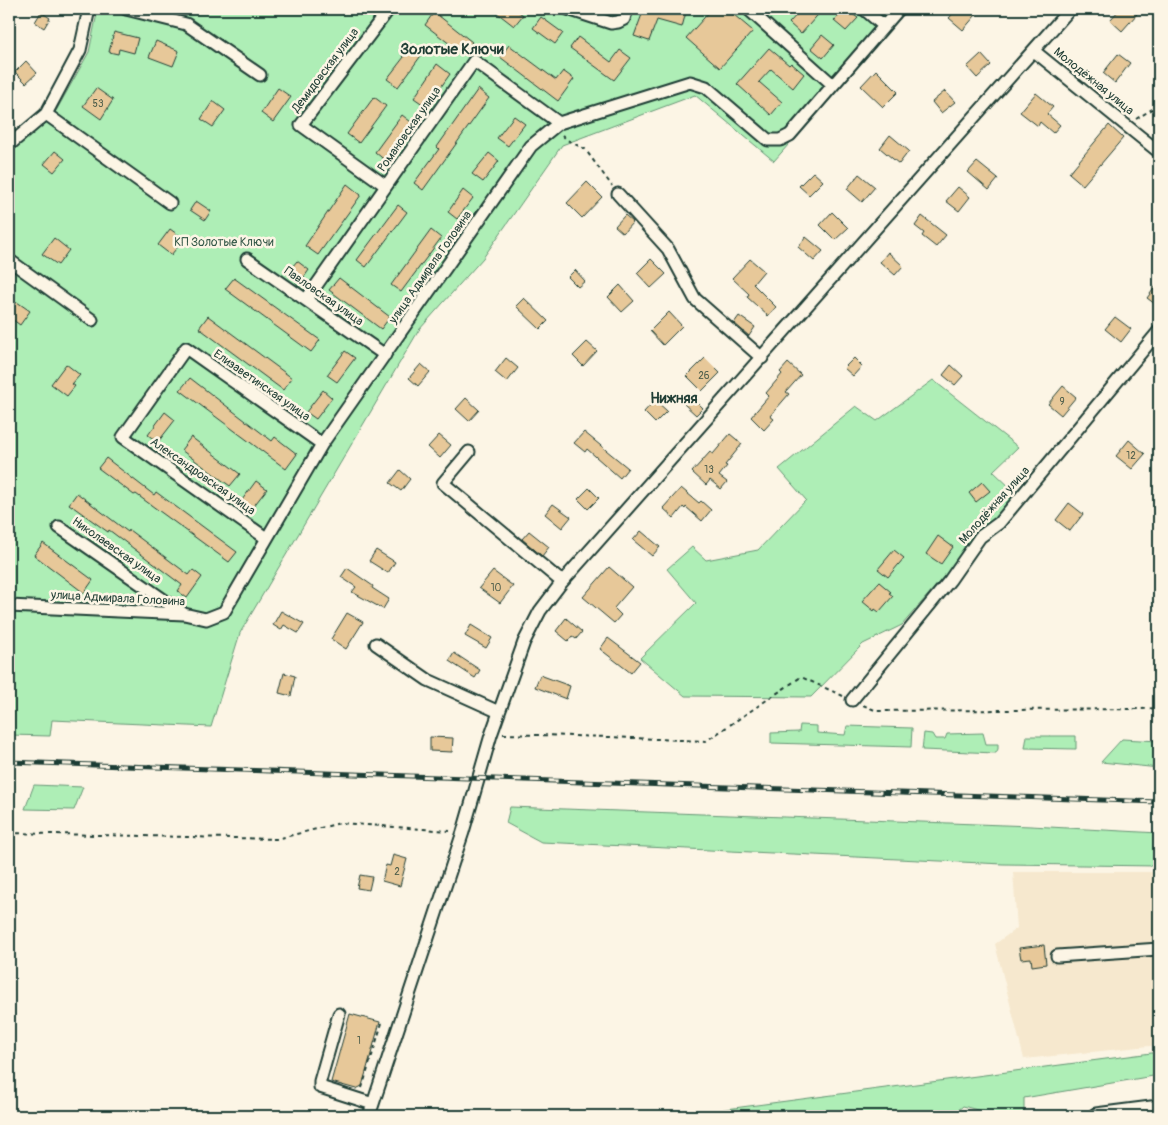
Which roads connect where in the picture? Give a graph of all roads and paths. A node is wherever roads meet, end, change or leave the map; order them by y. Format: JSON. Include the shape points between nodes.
{"nodes":[{"id":1,"x":89,"y":9,"type":"edge"},
{"id":2,"x":126,"y":9,"type":"edge"},
{"id":3,"x":389,"y":9,"type":"edge"},
{"id":4,"x":568,"y":9,"type":"edge"},
{"id":5,"x":627,"y":9,"type":"edge"},
{"id":6,"x":748,"y":9,"type":"edge"},
{"id":7,"x":864,"y":9,"type":"edge"},
{"id":8,"x":899,"y":9,"type":"edge"},
{"id":9,"x":1070,"y":9,"type":"edge"},
{"id":10,"x":884,"y":26,"type":"junction"},
{"id":11,"x":1034,"y":50,"type":"junction"},
{"id":12,"x":260,"y":75,"type":"dead end"},
{"id":13,"x":832,"y":84,"type":"junction"},
{"id":14,"x":1159,"y":105,"type":"edge"},
{"id":15,"x":46,"y":114,"type":"junction"},
{"id":16,"x":557,"y":125,"type":"junction"},
{"id":17,"x":1128,"y":126,"type":"junction"},
{"id":18,"x":9,"y":144,"type":"edge"},
{"id":19,"x":1159,"y":152,"type":"edge"},
{"id":20,"x":386,"y":186,"type":"junction"},
{"id":21,"x":618,"y":194,"type":"joint"},
{"id":22,"x":170,"y":203,"type":"dead end"},
{"id":23,"x":247,"y":259,"type":"dead end"},
{"id":24,"x":9,"y":260,"type":"edge"},
{"id":25,"x":306,"y":300,"type":"junction"},
{"id":26,"x":92,"y":320,"type":"dead end"},
{"id":27,"x":1159,"y":331,"type":"edge"},
{"id":28,"x":385,"y":355,"type":"junction"},
{"id":29,"x":762,"y":358,"type":"junction"},
{"id":30,"x":123,"y":437,"type":"joint"},
{"id":31,"x":322,"y":444,"type":"junction"},
{"id":32,"x":469,"y":452,"type":"dead end"},
{"id":33,"x":59,"y":527,"type":"dead end"},
{"id":34,"x":266,"y":538,"type":"junction"},
{"id":35,"x":562,"y":582,"type":"junction"},
{"id":36,"x":9,"y":606,"type":"edge"},
{"id":37,"x":184,"y":614,"type":"junction"},
{"id":38,"x":376,"y":644,"type":"dead end"},
{"id":39,"x":852,"y":700,"type":"junction"},
{"id":40,"x":1159,"y":708,"type":"edge"},
{"id":41,"x":499,"y":712,"type":"junction"},
{"id":42,"x":513,"y":734,"type":"dead end"},
{"id":43,"x":463,"y":832,"type":"junction"},
{"id":44,"x":9,"y":834,"type":"edge"},
{"id":45,"x":1159,"y":949,"type":"edge"},
{"id":46,"x":1057,"y":956,"type":"dead end"},
{"id":47,"x":339,"y":1014,"type":"dead end"},
{"id":48,"x":382,"y":1023,"type":"dead end"},
{"id":49,"x":361,"y":1089,"type":"dead end"},
{"id":50,"x":373,"y":1104,"type":"junction"},
{"id":51,"x":1159,"y":1108,"type":"edge"},
{"id":52,"x":370,"y":1116,"type":"edge"},
{"id":53,"x":1096,"y":1116,"type":"edge"}],
"edges":[{"from":1,"to":15,"type":"street","via":[[80,50]]},
{"from":2,"to":12,"type":"street","via":[[186,24]]},
{"from":3,"to":20,"type":"street","name":"Демидовская улица","via":[[301,125]]},
{"from":4,"to":5,"type":"street","via":[[611,23],[624,19]]},
{"from":6,"to":13,"type":"street"},
{"from":7,"to":10,"type":"street"},
{"from":8,"to":10,"type":"street","name":"улица Адмирала Головина"},
{"from":9,"to":11,"type":"street"},
{"from":10,"to":13,"type":"street","name":"улица Адмирала Головина"},
{"from":11,"to":17,"type":"street","name":"Молодёжная улица"},
{"from":11,"to":29,"type":"street"},
{"from":13,"to":16,"type":"street","name":"улица Адмирала Головина","via":[[790,135],[780,140],[768,140],[706,87],[690,82]]},
{"from":14,"to":17,"type":"path"},
{"from":15,"to":18,"type":"street"},
{"from":15,"to":22,"type":"street"},
{"from":16,"to":20,"type":"street","name":"Романовская улица","via":[[474,61]]},
{"from":16,"to":21,"type":"path","via":[[567,140],[585,149]]},
{"from":16,"to":28,"type":"street","name":"улица Адмирала Головина","via":[[532,146]]},
{"from":17,"to":19,"type":"street","name":"Молодёжная улица"},
{"from":20,"to":25,"type":"street","name":"Романовская улица"},
{"from":21,"to":29,"type":"street","via":[[668,249],[695,299]]},
{"from":23,"to":25,"type":"street","name":"Павловская улица"},
{"from":24,"to":26,"type":"street"},
{"from":25,"to":28,"type":"street","name":"Павловская улица"},
{"from":27,"to":39,"type":"street","name":"Молодёжная улица","via":[[999,523],[980,537],[950,580]]},
{"from":28,"to":31,"type":"street","name":"улица Адмирала Головина"},
{"from":29,"to":35,"type":"street"},
{"from":30,"to":31,"type":"street","name":"Елизаветинская улица","via":[[186,348]]},
{"from":30,"to":34,"type":"street","name":"Александровская улица"},
{"from":31,"to":34,"type":"street","name":"улица Адмирала Головина"},
{"from":32,"to":35,"type":"street","via":[[443,483]]},
{"from":33,"to":37,"type":"street","name":"Николаевская улица"},
{"from":34,"to":37,"type":"street","name":"улица Адмирала Головина","via":[[224,612],[206,619]]},
{"from":35,"to":41,"type":"street","via":[[540,611],[524,642]]},
{"from":36,"to":37,"type":"street","name":"улица Адмирала Головина"},
{"from":38,"to":41,"type":"street","via":[[428,680]]},
{"from":39,"to":40,"type":"path","via":[[877,711]]},
{"from":39,"to":42,"type":"path","via":[[801,678],[706,741]]},
{"from":41,"to":43,"type":"street"},
{"from":43,"to":44,"type":"path","via":[[340,823],[277,839]]},
{"from":43,"to":50,"type":"street"},
{"from":45,"to":46,"type":"street"},
{"from":47,"to":50,"type":"street","via":[[320,1087]]},
{"from":48,"to":49,"type":"path"},
{"from":50,"to":52,"type":"street"},
{"from":51,"to":53,"type":"main road"}]}
